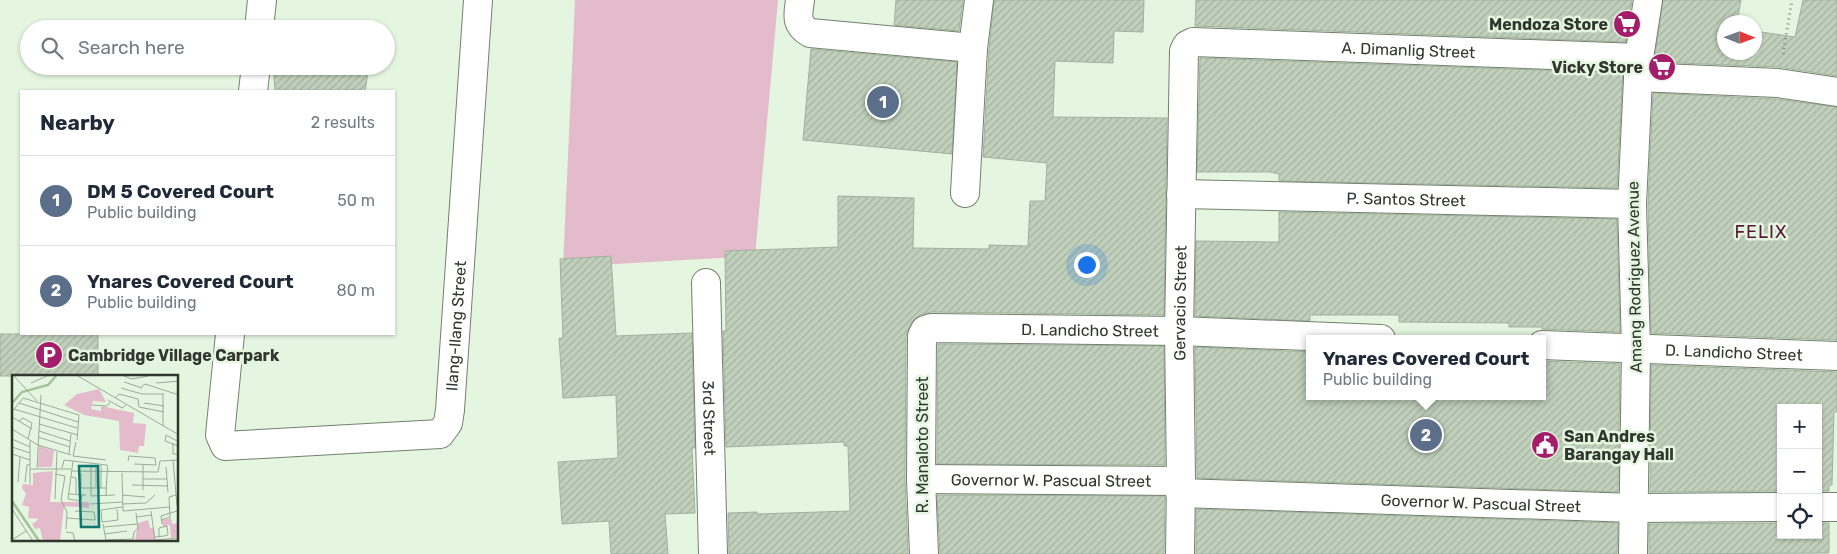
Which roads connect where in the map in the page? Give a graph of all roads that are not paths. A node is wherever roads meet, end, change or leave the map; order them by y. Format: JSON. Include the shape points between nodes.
{"nodes":[{"id":1,"x":262,"y":0,"type":"edge"},
{"id":2,"x":478,"y":0,"type":"edge"},
{"id":3,"x":979,"y":0,"type":"edge"},
{"id":4,"x":1648,"y":0,"type":"edge"},
{"id":5,"x":799,"y":10,"type":"edge"},
{"id":6,"x":261,"y":20,"type":"edge"},
{"id":7,"x":974,"y":48,"type":"junction"},
{"id":8,"x":1184,"y":51,"type":"joint"},
{"id":9,"x":1639,"y":67,"type":"junction"},
{"id":10,"x":255,"y":75,"type":"edge"},
{"id":11,"x":253,"y":90,"type":"edge"},
{"id":12,"x":1837,"y":92,"type":"edge"},
{"id":13,"x":965,"y":193,"type":"dead end"},
{"id":14,"x":1181,"y":194,"type":"junction"},
{"id":15,"x":1632,"y":204,"type":"junction"},
{"id":16,"x":706,"y":283,"type":"dead end"},
{"id":17,"x":1179,"y":331,"type":"junction"},
{"id":18,"x":230,"y":335,"type":"edge"},
{"id":19,"x":922,"y":336,"type":"joint"},
{"id":20,"x":1306,"y":336,"type":"edge"},
{"id":21,"x":1546,"y":345,"type":"edge"},
{"id":22,"x":1636,"y":348,"type":"junction"},
{"id":23,"x":1837,"y":356,"type":"edge"},
{"id":24,"x":921,"y":479,"type":"junction"},
{"id":25,"x":1181,"y":487,"type":"junction"},
{"id":26,"x":1634,"y":508,"type":"junction"},
{"id":27,"x":1777,"y":508,"type":"edge"},
{"id":28,"x":1822,"y":508,"type":"edge"},
{"id":29,"x":1837,"y":508,"type":"edge"},
{"id":30,"x":713,"y":554,"type":"edge"},
{"id":31,"x":924,"y":554,"type":"edge"},
{"id":32,"x":1180,"y":554,"type":"edge"},
{"id":33,"x":1633,"y":554,"type":"edge"}],
"edges":[{"from":1,"to":6,"type":"street"},
{"from":2,"to":18,"type":"street","name":"Ilang-Ilang Street","via":[[450,410],[448,423],[440,434],[225,446],[220,434]]},
{"from":3,"to":7,"type":"street"},
{"from":4,"to":9,"type":"street","name":"Amang Rodriguez Avenue"},
{"from":5,"to":7,"type":"street","via":[[802,29],[810,33]]},
{"from":7,"to":13,"type":"street"},
{"from":8,"to":9,"type":"street","name":"A. Dimanlig Street","via":[[1187,44],[1193,42]]},
{"from":8,"to":14,"type":"street","name":"Gervacio Street"},
{"from":9,"to":12,"type":"street","name":"A. Dimanlig Street"},
{"from":9,"to":15,"type":"street","name":"Amang Rodriguez Avenue"},
{"from":10,"to":11,"type":"street"},
{"from":14,"to":15,"type":"street","name":"P. Santos Street"},
{"from":14,"to":17,"type":"street","name":"Gervacio Street"},
{"from":15,"to":22,"type":"street","name":"Amang Rodriguez Avenue"},
{"from":16,"to":30,"type":"street","name":"3rd Street"},
{"from":17,"to":19,"type":"street","name":"D. Landicho Street","via":[[931,328]]},
{"from":17,"to":20,"type":"street","name":"D. Landicho Street"},
{"from":17,"to":25,"type":"street","name":"Gervacio Street"},
{"from":19,"to":24,"type":"street","name":"R. Manaloto Street"},
{"from":21,"to":22,"type":"street","name":"D. Landicho Street"},
{"from":22,"to":23,"type":"street","name":"D. Landicho Street"},
{"from":22,"to":26,"type":"street","name":"Amang Rodriguez Avenue"},
{"from":24,"to":25,"type":"street","name":"Governor W. Pascual Street"},
{"from":24,"to":31,"type":"street","name":"R. Manaloto Street"},
{"from":25,"to":26,"type":"street","name":"Governor W. Pascual Street"},
{"from":25,"to":32,"type":"street","name":"Gervacio Street"},
{"from":26,"to":27,"type":"street","name":"Governor W. Pascual Street"},
{"from":26,"to":33,"type":"street","name":"Amang Rodriguez Avenue"},
{"from":28,"to":29,"type":"street"}]}
